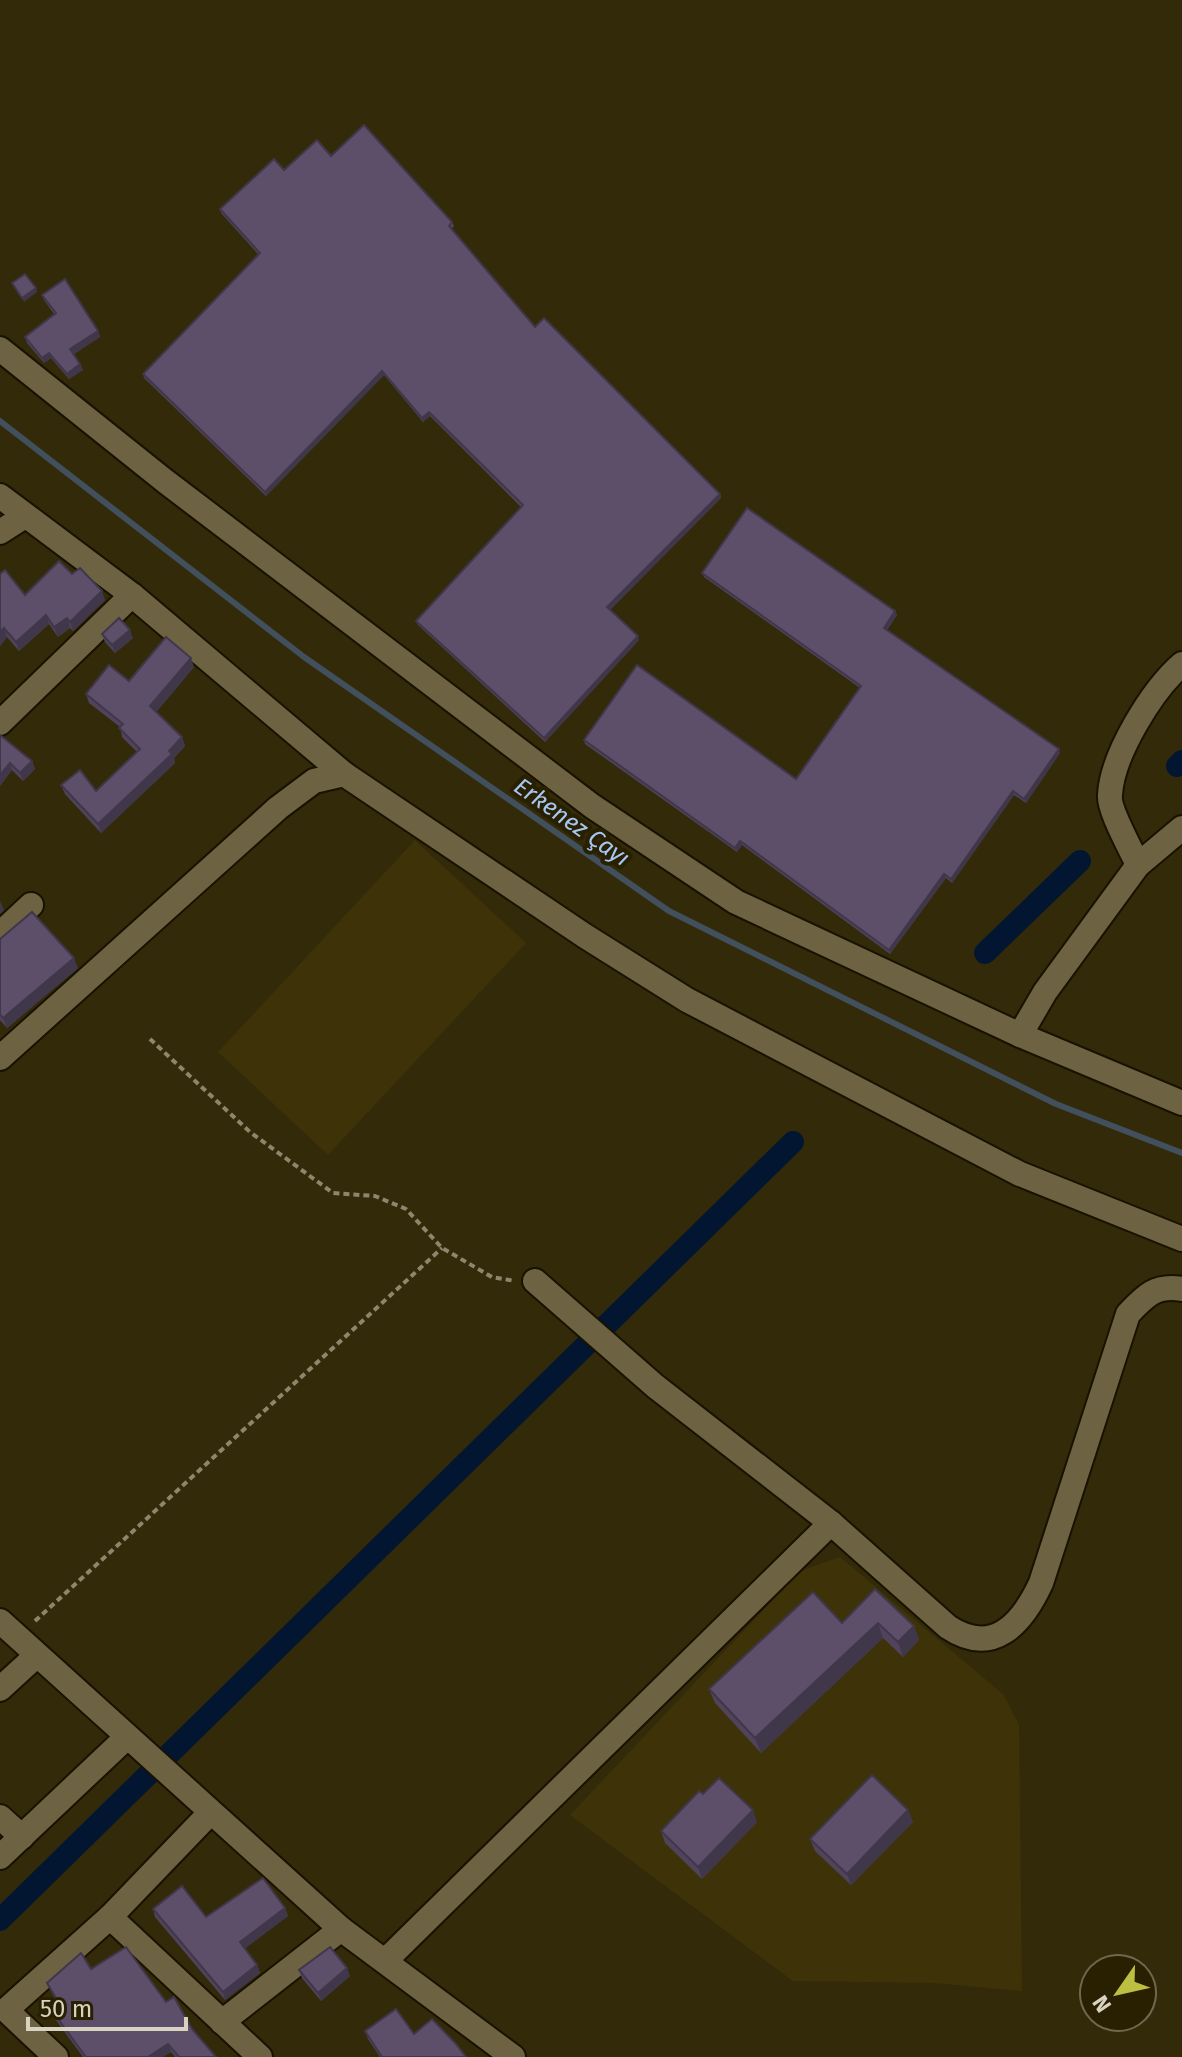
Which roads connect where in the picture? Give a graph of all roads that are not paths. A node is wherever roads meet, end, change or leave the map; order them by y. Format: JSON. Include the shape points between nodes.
{"nodes":[{"id":1,"x":0,"y":349,"type":"edge"},
{"id":2,"x":0,"y":496,"type":"edge"},
{"id":3,"x":25,"y":516,"type":"junction"},
{"id":4,"x":0,"y":532,"type":"edge"},
{"id":5,"x":132,"y":595,"type":"junction"},
{"id":6,"x":1182,"y":664,"type":"edge"},
{"id":7,"x":0,"y":723,"type":"edge"},
{"id":8,"x":344,"y":774,"type":"junction"},
{"id":9,"x":1182,"y":828,"type":"edge"},
{"id":10,"x":1138,"y":865,"type":"junction"},
{"id":11,"x":31,"y":905,"type":"dead end"},
{"id":12,"x":0,"y":934,"type":"edge"},
{"id":13,"x":1020,"y":1035,"type":"junction"},
{"id":14,"x":0,"y":1058,"type":"edge"},
{"id":15,"x":1182,"y":1103,"type":"edge"},
{"id":16,"x":1182,"y":1239,"type":"edge"},
{"id":17,"x":544,"y":1288,"type":"road end"},
{"id":18,"x":1182,"y":1289,"type":"edge"},
{"id":19,"x":831,"y":1523,"type":"junction"},
{"id":20,"x":9,"y":1629,"type":"edge"},
{"id":21,"x":36,"y":1656,"type":"junction"},
{"id":22,"x":0,"y":1689,"type":"edge"},
{"id":23,"x":131,"y":1740,"type":"junction"},
{"id":24,"x":210,"y":1813,"type":"junction"},
{"id":25,"x":0,"y":1817,"type":"edge"},
{"id":26,"x":22,"y":1837,"type":"junction"},
{"id":27,"x":0,"y":1857,"type":"edge"},
{"id":28,"x":110,"y":1917,"type":"junction"},
{"id":29,"x":341,"y":1929,"type":"junction"},
{"id":30,"x":385,"y":1961,"type":"junction"},
{"id":31,"x":222,"y":2022,"type":"junction"},
{"id":32,"x":56,"y":2057,"type":"edge"},
{"id":33,"x":260,"y":2057,"type":"edge"},
{"id":34,"x":513,"y":2057,"type":"edge"}],
"edges":[{"from":1,"to":13,"type":"street","via":[[592,806],[736,902]]},
{"from":2,"to":3,"type":"street"},
{"from":3,"to":4,"type":"street"},
{"from":3,"to":5,"type":"street"},
{"from":5,"to":7,"type":"street"},
{"from":5,"to":8,"type":"street"},
{"from":6,"to":10,"type":"street","via":[[1163,681],[1119,757],[1109,798]]},
{"from":8,"to":14,"type":"street","via":[[314,781],[278,808]]},
{"from":8,"to":16,"type":"street","via":[[585,936],[723,1021],[1020,1174]]},
{"from":9,"to":10,"type":"street"},
{"from":10,"to":13,"type":"street"},
{"from":11,"to":12,"type":"street"},
{"from":13,"to":15,"type":"street"},
{"from":17,"to":19,"type":"street","via":[[618,1355]]},
{"from":18,"to":19,"type":"street","via":[[1168,1286],[1148,1292],[1128,1314],[1041,1583],[1028,1611],[1003,1633],[986,1639],[956,1633]]},
{"from":19,"to":30,"type":"street"},
{"from":20,"to":21,"type":"street"},
{"from":21,"to":22,"type":"street"},
{"from":21,"to":23,"type":"street"},
{"from":23,"to":24,"type":"street"},
{"from":23,"to":26,"type":"street"},
{"from":24,"to":28,"type":"street"},
{"from":24,"to":29,"type":"street"},
{"from":25,"to":26,"type":"street"},
{"from":26,"to":27,"type":"street"},
{"from":28,"to":31,"type":"street"},
{"from":28,"to":32,"type":"street","via":[[6,2010]]},
{"from":29,"to":30,"type":"street"},
{"from":29,"to":31,"type":"street"},
{"from":30,"to":34,"type":"street"},
{"from":31,"to":33,"type":"street"}]}
